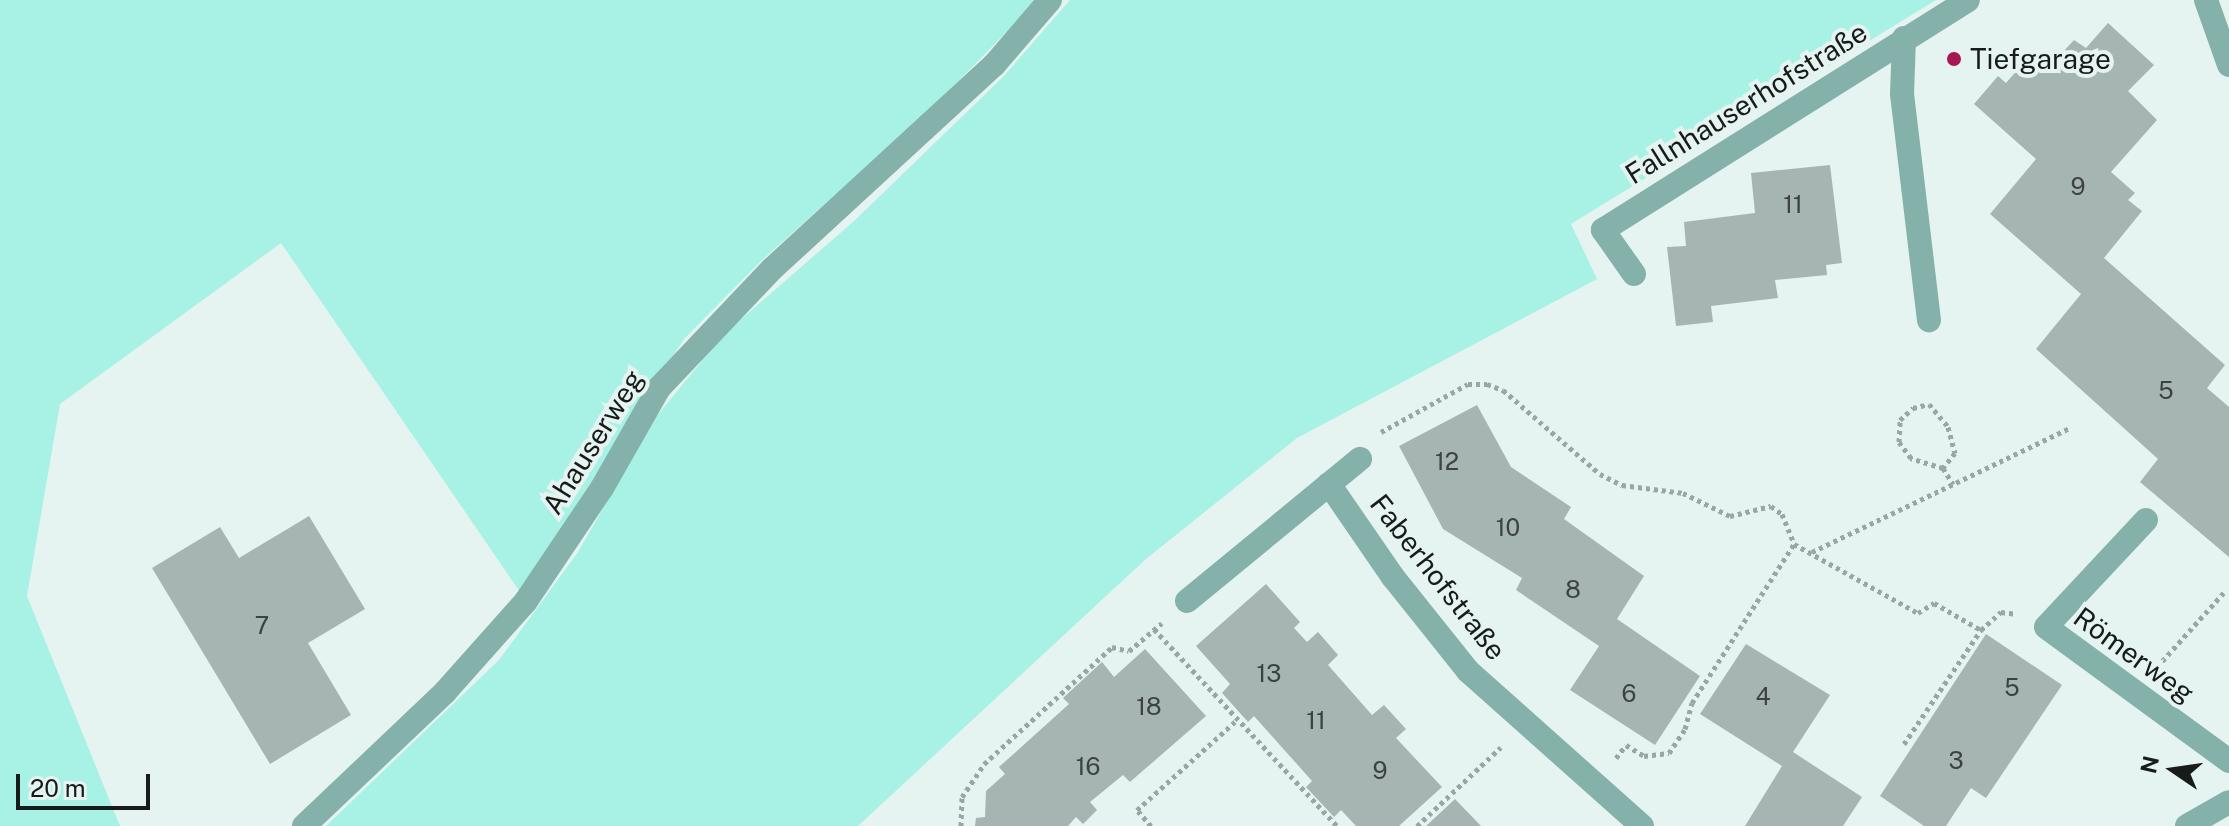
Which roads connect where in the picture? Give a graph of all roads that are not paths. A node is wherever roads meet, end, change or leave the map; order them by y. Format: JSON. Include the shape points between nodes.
{"nodes":[{"id":1,"x":1050,"y":0,"type":"edge"},
{"id":2,"x":1968,"y":0,"type":"edge"},
{"id":3,"x":2206,"y":0,"type":"edge"},
{"id":4,"x":1904,"y":38,"type":"junction"},
{"id":5,"x":2229,"y":65,"type":"edge"},
{"id":6,"x":1634,"y":274,"type":"dead end"},
{"id":7,"x":1929,"y":320,"type":"dead end"},
{"id":8,"x":1360,"y":459,"type":"road end"},
{"id":9,"x":1329,"y":484,"type":"junction"},
{"id":10,"x":2146,"y":520,"type":"dead end"},
{"id":11,"x":1187,"y":601,"type":"road end"},
{"id":12,"x":2229,"y":761,"type":"edge"},
{"id":13,"x":2229,"y":802,"type":"edge"},
{"id":14,"x":304,"y":826,"type":"edge"},
{"id":15,"x":1642,"y":826,"type":"edge"},
{"id":16,"x":2187,"y":826,"type":"edge"}],
"edges":[{"from":1,"to":14,"type":"street","name":"Ahauserweg","via":[[994,65],[772,269],[659,388],[602,488],[526,601],[445,692]]},
{"from":2,"to":4,"type":"street","name":"Fallnhauserhofstraße"},
{"from":3,"to":5,"type":"street"},
{"from":4,"to":6,"type":"street","name":"Fallnhauserhofstraße","via":[[1603,230]]},
{"from":4,"to":7,"type":"street","via":[[1902,94]]},
{"from":8,"to":9,"type":"street"},
{"from":9,"to":11,"type":"street","name":"Faberhofstraße"},
{"from":9,"to":15,"type":"street","name":"Faberhofstraße","via":[[1393,577],[1459,659]]},
{"from":10,"to":12,"type":"street","name":"Römerweg","via":[[2046,627]]},
{"from":13,"to":16,"type":"street"}]}
